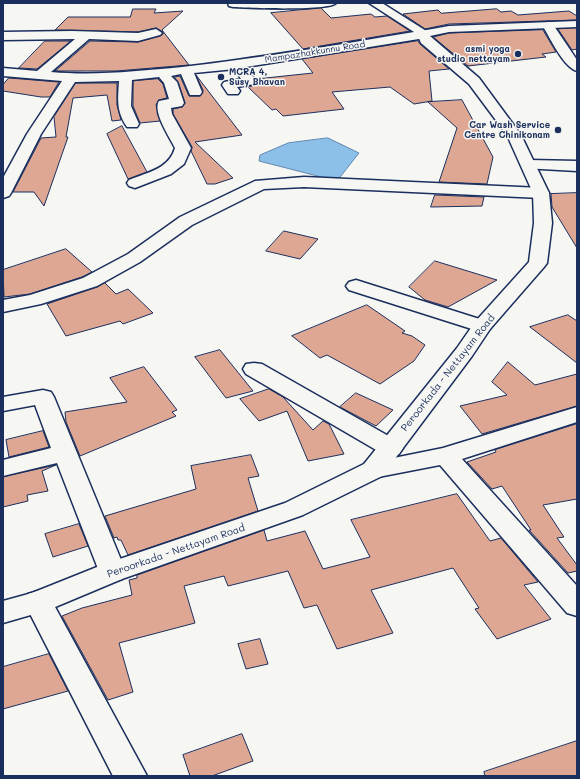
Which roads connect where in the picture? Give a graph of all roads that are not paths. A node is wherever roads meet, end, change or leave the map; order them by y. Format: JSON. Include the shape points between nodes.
{"nodes":[{"id":1,"x":331,"y":3,"type":"edge"},
{"id":2,"x":374,"y":3,"type":"edge"},
{"id":3,"x":233,"y":4,"type":"edge"},
{"id":4,"x":577,"y":24,"type":"edge"},
{"id":5,"x":548,"y":25,"type":"junction"},
{"id":6,"x":156,"y":33,"type":"dead end"},
{"id":7,"x":425,"y":34,"type":"junction"},
{"id":8,"x":3,"y":36,"type":"edge"},
{"id":9,"x":85,"y":36,"type":"junction"},
{"id":10,"x":238,"y":64,"type":"junction"},
{"id":11,"x":100,"y":65,"type":"dead end"},
{"id":12,"x":577,"y":67,"type":"edge"},
{"id":13,"x":186,"y":70,"type":"junction"},
{"id":14,"x":3,"y":72,"type":"edge"},
{"id":15,"x":162,"y":73,"type":"junction"},
{"id":16,"x":18,"y":74,"type":"junction"},
{"id":17,"x":40,"y":75,"type":"junction"},
{"id":18,"x":126,"y":77,"type":"junction"},
{"id":19,"x":71,"y":78,"type":"junction"},
{"id":20,"x":95,"y":78,"type":"junction"},
{"id":21,"x":3,"y":83,"type":"edge"},
{"id":22,"x":233,"y":91,"type":"dead end"},
{"id":23,"x":195,"y":92,"type":"dead end"},
{"id":24,"x":132,"y":124,"type":"dead end"},
{"id":25,"x":529,"y":166,"type":"junction"},
{"id":26,"x":577,"y":166,"type":"edge"},
{"id":27,"x":135,"y":183,"type":"dead end"},
{"id":28,"x":3,"y":193,"type":"edge"},
{"id":29,"x":541,"y":193,"type":"junction"},
{"id":30,"x":356,"y":286,"type":"dead end"},
{"id":31,"x":3,"y":306,"type":"edge"},
{"id":32,"x":482,"y":326,"type":"junction"},
{"id":33,"x":254,"y":369,"type":"dead end"},
{"id":34,"x":3,"y":404,"type":"edge"},
{"id":35,"x":577,"y":414,"type":"edge"},
{"id":36,"x":391,"y":448,"type":"junction"},
{"id":37,"x":65,"y":453,"type":"junction"},
{"id":38,"x":446,"y":456,"type":"junction"},
{"id":39,"x":3,"y":468,"type":"edge"},
{"id":40,"x":373,"y":470,"type":"junction"},
{"id":41,"x":112,"y":572,"type":"junction"},
{"id":42,"x":38,"y":602,"type":"junction"},
{"id":43,"x":577,"y":605,"type":"edge"},
{"id":44,"x":3,"y":612,"type":"edge"},
{"id":45,"x":130,"y":776,"type":"edge"}],
"edges":[{"from":1,"to":3,"type":"street"},
{"from":2,"to":7,"type":"street"},
{"from":4,"to":5,"type":"street"},
{"from":5,"to":7,"type":"street","via":[[449,29]]},
{"from":5,"to":12,"type":"street","via":[[569,59]]},
{"from":6,"to":9,"type":"street","via":[[138,37]]},
{"from":7,"to":10,"type":"street","name":"Mampazhakkunnu Road"},
{"from":7,"to":25,"type":"street","name":"Peroorkada - Nettayam Road","via":[[426,40],[474,81],[514,135]]},
{"from":8,"to":9,"type":"street"},
{"from":9,"to":17,"type":"street"},
{"from":10,"to":13,"type":"street","name":"Mampazhakkunnu Road"},
{"from":10,"to":22,"type":"street","via":[[249,81],[229,85]]},
{"from":11,"to":20,"type":"street"},
{"from":13,"to":15,"type":"street","name":"Mampazhakkunnu Road"},
{"from":13,"to":23,"type":"street"},
{"from":14,"to":16,"type":"street","name":"Mampazhakkunnu Road"},
{"from":15,"to":18,"type":"street","name":"Mampazhakkunnu Road"},
{"from":15,"to":27,"type":"street","via":[[170,82],[177,103],[164,104],[166,114],[183,148],[179,160],[165,171]]},
{"from":16,"to":17,"type":"street","name":"Mampazhakkunnu Road"},
{"from":16,"to":21,"type":"street"},
{"from":17,"to":19,"type":"street","name":"Mampazhakkunnu Road"},
{"from":18,"to":20,"type":"street","name":"Mampazhakkunnu Road"},
{"from":18,"to":24,"type":"street","via":[[124,106]]},
{"from":19,"to":20,"type":"street","name":"Mampazhakkunnu Road"},
{"from":19,"to":28,"type":"street","via":[[34,134]]},
{"from":25,"to":26,"type":"street"},
{"from":25,"to":29,"type":"street","name":"Peroorkada - Nettayam Road"},
{"from":29,"to":31,"type":"street","via":[[311,182],[261,184],[186,221],[134,258],[90,282],[34,300]]},
{"from":29,"to":32,"type":"street","name":"Peroorkada - Nettayam Road","via":[[543,223],[538,263]]},
{"from":30,"to":32,"type":"street"},
{"from":32,"to":36,"type":"street","name":"Peroorkada - Nettayam Road"},
{"from":33,"to":36,"type":"street"},
{"from":34,"to":37,"type":"street","via":[[43,397]]},
{"from":35,"to":38,"type":"street"},
{"from":36,"to":40,"type":"street","name":"Peroorkada - Nettayam Road"},
{"from":37,"to":39,"type":"street"},
{"from":37,"to":41,"type":"street"},
{"from":38,"to":40,"type":"street"},
{"from":38,"to":43,"type":"street"},
{"from":40,"to":41,"type":"street","name":"Peroorkada - Nettayam Road","via":[[294,509]]},
{"from":41,"to":42,"type":"street","name":"Peroorkada - Nettayam Road"},
{"from":42,"to":44,"type":"street","name":"Peroorkada - Nettayam Road"},
{"from":42,"to":45,"type":"street"}]}
